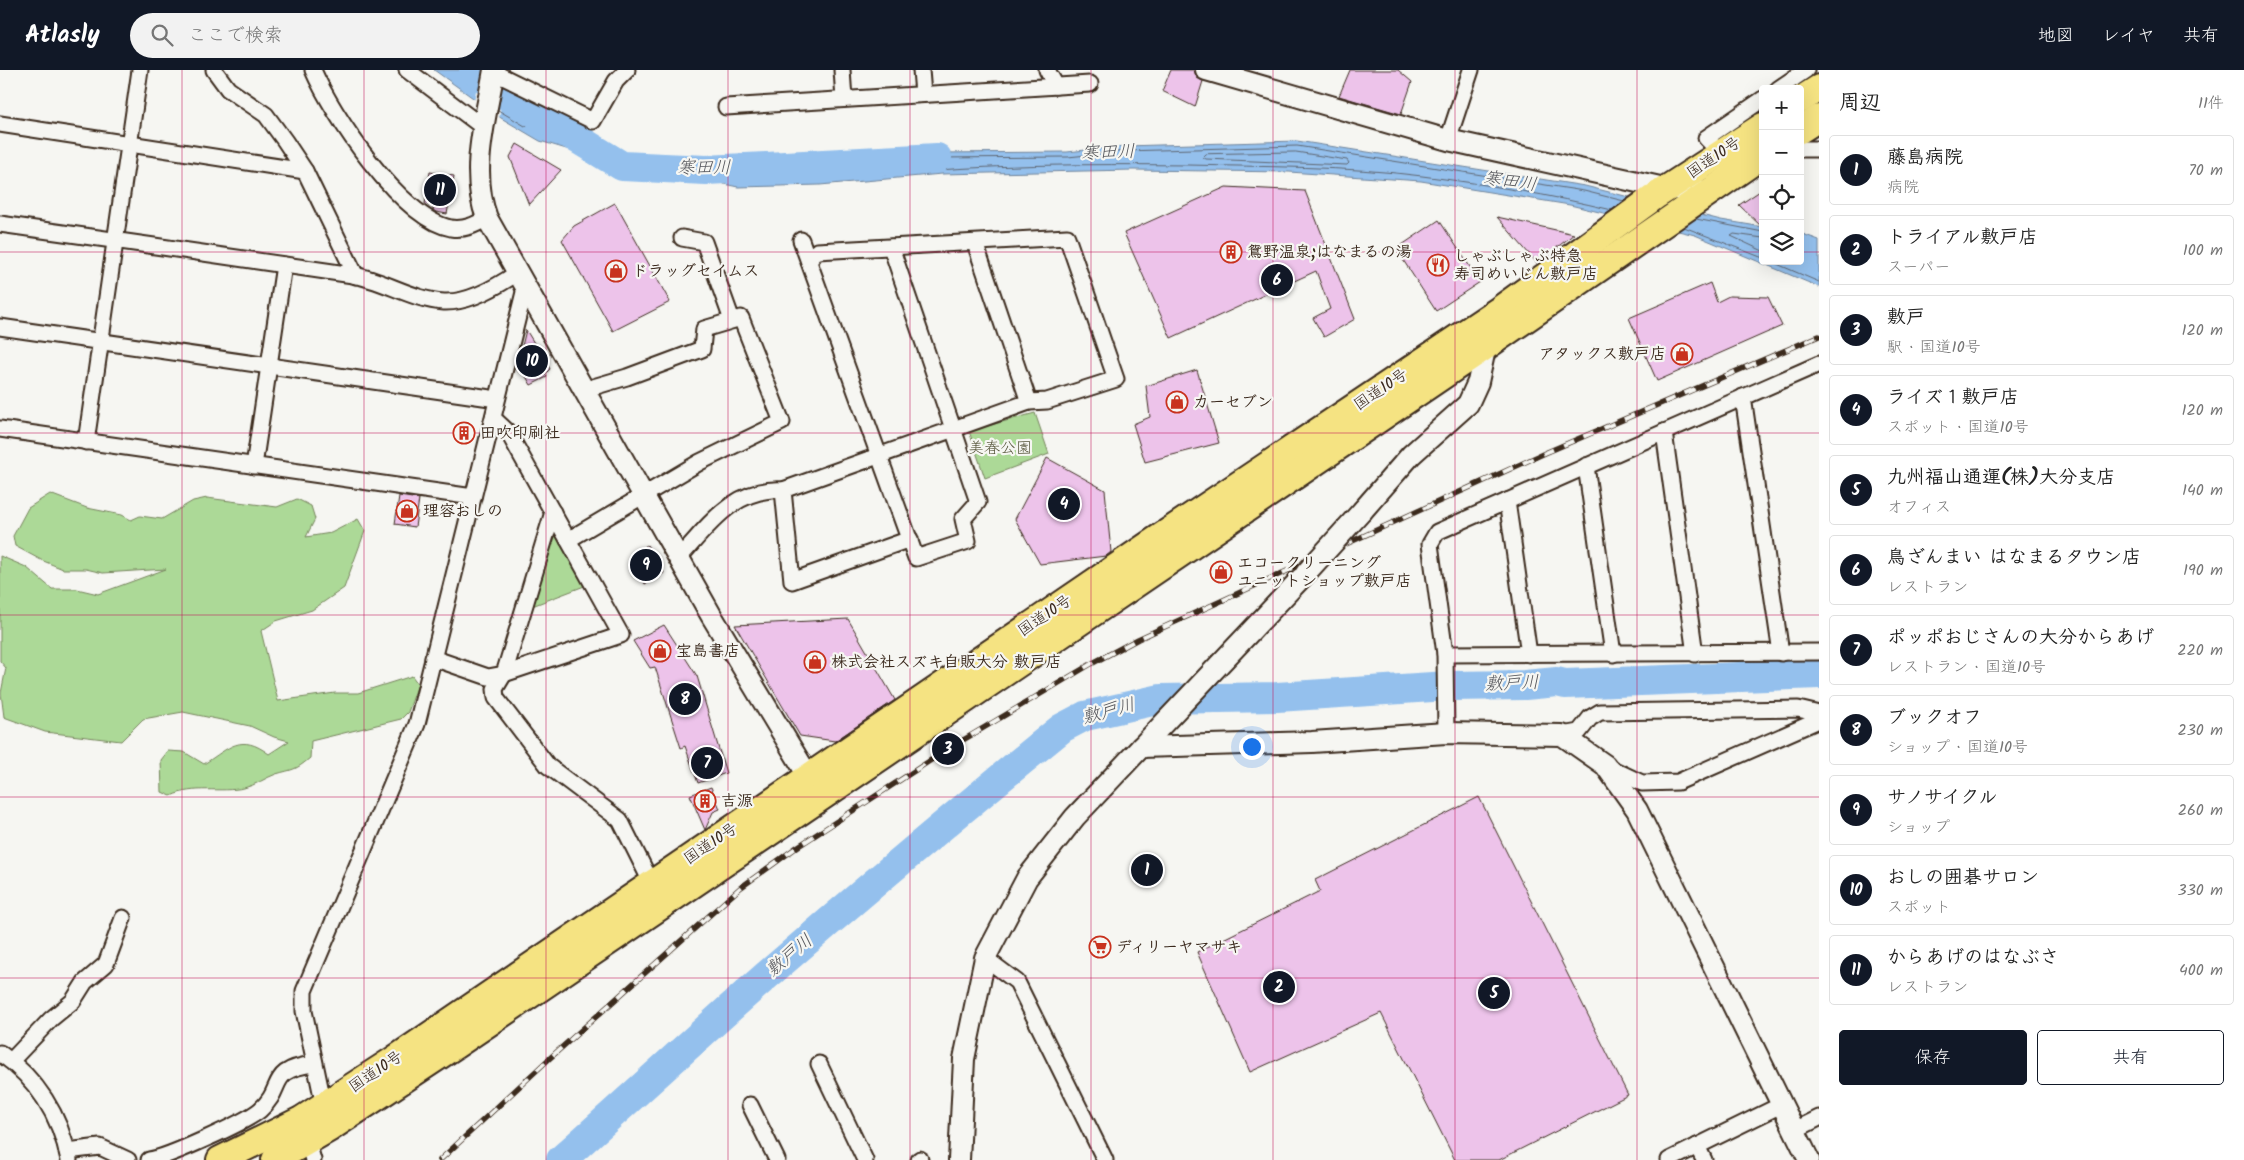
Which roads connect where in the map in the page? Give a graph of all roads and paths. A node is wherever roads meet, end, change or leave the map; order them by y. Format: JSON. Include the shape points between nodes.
{"nodes":[{"id":1,"x":140,"y":70,"type":"edge"},
{"id":2,"x":214,"y":70,"type":"edge"},
{"id":3,"x":313,"y":70,"type":"edge"},
{"id":4,"x":407,"y":70,"type":"edge"},
{"id":5,"x":627,"y":70,"type":"edge"},
{"id":6,"x":842,"y":70,"type":"edge"},
{"id":7,"x":921,"y":70,"type":"edge"},
{"id":8,"x":1047,"y":70,"type":"edge"},
{"id":9,"x":1206,"y":70,"type":"edge"},
{"id":10,"x":1471,"y":70,"type":"edge"},
{"id":11,"x":1806,"y":70,"type":"edge"},
{"id":12,"x":493,"y":71,"type":"edge"},
{"id":13,"x":1090,"y":84,"type":"dead end"},
{"id":14,"x":1784,"y":85,"type":"edge"},
{"id":15,"x":1056,"y":86,"type":"junction"},
{"id":16,"x":1819,"y":88,"type":"edge"},
{"id":17,"x":923,"y":94,"type":"junction"},
{"id":18,"x":1804,"y":97,"type":"edge"},
{"id":19,"x":844,"y":99,"type":"junction"},
{"id":20,"x":1759,"y":102,"type":"edge"},
{"id":21,"x":726,"y":107,"type":"dead end"},
{"id":22,"x":1819,"y":118,"type":"edge"},
{"id":23,"x":0,"y":124,"type":"edge"},
{"id":24,"x":484,"y":124,"type":"junction"},
{"id":25,"x":1804,"y":127,"type":"edge"},
{"id":26,"x":1759,"y":130,"type":"edge"},
{"id":27,"x":1448,"y":140,"type":"junction"},
{"id":28,"x":129,"y":144,"type":"junction"},
{"id":29,"x":1804,"y":149,"type":"edge"},
{"id":30,"x":1819,"y":149,"type":"edge"},
{"id":31,"x":1759,"y":156,"type":"edge"},
{"id":32,"x":1729,"y":163,"type":"junction"},
{"id":33,"x":305,"y":171,"type":"junction"},
{"id":34,"x":1663,"y":192,"type":"junction"},
{"id":35,"x":1702,"y":197,"type":"junction"},
{"id":36,"x":487,"y":218,"type":"junction"},
{"id":37,"x":0,"y":224,"type":"edge"},
{"id":38,"x":682,"y":238,"type":"dead end"},
{"id":39,"x":801,"y":240,"type":"dead end"},
{"id":40,"x":115,"y":241,"type":"junction"},
{"id":41,"x":975,"y":243,"type":"junction"},
{"id":42,"x":891,"y":247,"type":"junction"},
{"id":43,"x":809,"y":261,"type":"junction"},
{"id":44,"x":284,"y":265,"type":"junction"},
{"id":45,"x":1568,"y":275,"type":"junction"},
{"id":46,"x":356,"y":276,"type":"junction"},
{"id":47,"x":521,"y":281,"type":"junction"},
{"id":48,"x":1499,"y":310,"type":"junction"},
{"id":49,"x":732,"y":320,"type":"junction"},
{"id":50,"x":0,"y":327,"type":"edge"},
{"id":51,"x":101,"y":342,"type":"junction"},
{"id":52,"x":1484,"y":347,"type":"junction"},
{"id":53,"x":1819,"y":364,"type":"edge"},
{"id":54,"x":269,"y":366,"type":"junction"},
{"id":55,"x":583,"y":390,"type":"junction"},
{"id":56,"x":1743,"y":397,"type":"junction"},
{"id":57,"x":497,"y":400,"type":"junction"},
{"id":58,"x":1029,"y":402,"type":"junction"},
{"id":59,"x":493,"y":418,"type":"junction"},
{"id":60,"x":0,"y":429,"type":"edge"},
{"id":61,"x":953,"y":429,"type":"junction"},
{"id":62,"x":1664,"y":432,"type":"junction"},
{"id":63,"x":86,"y":442,"type":"junction"},
{"id":64,"x":879,"y":456,"type":"junction"},
{"id":65,"x":254,"y":466,"type":"junction"},
{"id":66,"x":1586,"y":466,"type":"junction"},
{"id":67,"x":783,"y":490,"type":"junction"},
{"id":68,"x":643,"y":496,"type":"junction"},
{"id":69,"x":473,"y":497,"type":"junction"},
{"id":70,"x":1507,"y":501,"type":"junction"},
{"id":71,"x":553,"y":512,"type":"junction"},
{"id":72,"x":910,"y":539,"type":"junction"},
{"id":73,"x":568,"y":540,"type":"junction"},
{"id":74,"x":678,"y":559,"type":"junction"},
{"id":75,"x":1819,"y":652,"type":"edge"},
{"id":76,"x":1781,"y":653,"type":"junction"},
{"id":77,"x":1445,"y":654,"type":"junction"},
{"id":78,"x":1529,"y":654,"type":"junction"},
{"id":79,"x":1613,"y":654,"type":"junction"},
{"id":80,"x":1695,"y":654,"type":"junction"},
{"id":81,"x":433,"y":658,"type":"junction"},
{"id":82,"x":504,"y":674,"type":"junction"},
{"id":83,"x":1819,"y":714,"type":"edge"},
{"id":84,"x":1819,"y":720,"type":"edge"},
{"id":85,"x":1446,"y":726,"type":"junction"},
{"id":86,"x":1562,"y":734,"type":"junction"},
{"id":87,"x":1140,"y":747,"type":"junction"},
{"id":88,"x":1605,"y":765,"type":"junction"},
{"id":89,"x":815,"y":787,"type":"junction"},
{"id":90,"x":652,"y":884,"type":"junction"},
{"id":91,"x":123,"y":918,"type":"dead end"},
{"id":92,"x":986,"y":958,"type":"junction"},
{"id":93,"x":6,"y":1057,"type":"edge"},
{"id":94,"x":314,"y":1064,"type":"junction"},
{"id":95,"x":818,"y":1064,"type":"dead end"},
{"id":96,"x":750,"y":1105,"type":"dead end"},
{"id":97,"x":1781,"y":1105,"type":"junction"},
{"id":98,"x":324,"y":1106,"type":"junction"},
{"id":99,"x":1819,"y":1118,"type":"edge"},
{"id":100,"x":1795,"y":1130,"type":"junction"},
{"id":101,"x":1697,"y":1146,"type":"junction"},
{"id":102,"x":310,"y":1151,"type":"edge"},
{"id":103,"x":68,"y":1156,"type":"edge"},
{"id":104,"x":128,"y":1160,"type":"edge"},
{"id":105,"x":148,"y":1160,"type":"edge"},
{"id":106,"x":220,"y":1160,"type":"edge"},
{"id":107,"x":276,"y":1160,"type":"edge"},
{"id":108,"x":778,"y":1160,"type":"edge"},
{"id":109,"x":865,"y":1160,"type":"edge"},
{"id":110,"x":959,"y":1160,"type":"edge"},
{"id":111,"x":1105,"y":1160,"type":"edge"},
{"id":112,"x":1669,"y":1160,"type":"edge"},
{"id":113,"x":1704,"y":1160,"type":"edge"},
{"id":114,"x":1809,"y":1160,"type":"edge"}],
"edges":[{"from":1,"to":28,"type":"street"},
{"from":2,"to":33,"type":"street","via":[[228,89],[266,115]]},
{"from":3,"to":36,"type":"street","via":[[361,149],[406,200],[436,223],[453,228],[468,228]]},
{"from":4,"to":24,"type":"street"},
{"from":5,"to":12,"type":"street","via":[[616,81],[593,121]]},
{"from":6,"to":19,"type":"street"},
{"from":7,"to":17,"type":"street"},
{"from":8,"to":15,"type":"street"},
{"from":9,"to":27,"type":"street"},
{"from":10,"to":27,"type":"street"},
{"from":11,"to":14,"type":"street"},
{"from":12,"to":24,"type":"street"},
{"from":13,"to":15,"type":"street"},
{"from":15,"to":17,"type":"street"},
{"from":16,"to":18,"type":"highway"},
{"from":17,"to":19,"type":"street"},
{"from":19,"to":21,"type":"street"},
{"from":20,"to":32,"type":"street","via":[[1706,138]]},
{"from":22,"to":25,"type":"highway"},
{"from":23,"to":28,"type":"street"},
{"from":24,"to":36,"type":"street","via":[[479,182]]},
{"from":26,"to":32,"type":"highway","name":"国道10号"},
{"from":27,"to":34,"type":"street"},
{"from":28,"to":33,"type":"street"},
{"from":28,"to":40,"type":"street"},
{"from":29,"to":30,"type":"street"},
{"from":31,"to":32,"type":"highway","name":"国道10号"},
{"from":32,"to":34,"type":"highway","name":"国道10号"},
{"from":32,"to":35,"type":"highway","name":"国道10号"},
{"from":33,"to":46,"type":"street"},
{"from":34,"to":35,"type":"street"},
{"from":34,"to":45,"type":"highway","name":"国道10号","via":[[1611,229]]},
{"from":35,"to":45,"type":"highway","name":"国道10号","via":[[1646,236]]},
{"from":36,"to":47,"type":"street"},
{"from":37,"to":40,"type":"street"},
{"from":38,"to":49,"type":"street","via":[[704,242]]},
{"from":39,"to":43,"type":"street"},
{"from":40,"to":44,"type":"street"},
{"from":40,"to":51,"type":"street"},
{"from":41,"to":42,"type":"street"},
{"from":41,"to":58,"type":"street"},
{"from":41,"to":58,"type":"street","via":[[1067,237],[1116,379],[1047,401]]},
{"from":42,"to":43,"type":"street","via":[[817,251]]},
{"from":42,"to":61,"type":"street"},
{"from":43,"to":64,"type":"street"},
{"from":44,"to":46,"type":"street"},
{"from":44,"to":54,"type":"street"},
{"from":45,"to":48,"type":"highway","name":"国道10号"},
{"from":45,"to":52,"type":"highway","name":"国道10号"},
{"from":46,"to":47,"type":"street","via":[[427,300],[453,302],[498,285]]},
{"from":47,"to":55,"type":"street"},
{"from":47,"to":57,"type":"street"},
{"from":48,"to":52,"type":"street"},
{"from":48,"to":89,"type":"highway","name":"国道10号","via":[[1153,542]]},
{"from":49,"to":55,"type":"street","via":[[704,329],[702,348]]},
{"from":49,"to":68,"type":"street","via":[[741,318],[782,422],[700,462]]},
{"from":50,"to":51,"type":"street"},
{"from":51,"to":54,"type":"street"},
{"from":51,"to":63,"type":"street"},
{"from":52,"to":87,"type":"street","bridge":true,"via":[[1478,382],[1468,404],[1411,455],[1306,573]]},
{"from":52,"to":89,"type":"highway","name":"国道10号"},
{"from":53,"to":56,"type":"street"},
{"from":54,"to":57,"type":"street"},
{"from":54,"to":65,"type":"street"},
{"from":55,"to":68,"type":"street"},
{"from":56,"to":62,"type":"street"},
{"from":56,"to":76,"type":"street"},
{"from":57,"to":59,"type":"street"},
{"from":58,"to":61,"type":"street"},
{"from":59,"to":69,"type":"street"},
{"from":59,"to":71,"type":"street","via":[[508,432]]},
{"from":60,"to":63,"type":"street"},
{"from":61,"to":64,"type":"street"},
{"from":61,"to":72,"type":"street","via":[[978,502],[963,519],[968,541],[916,558]]},
{"from":62,"to":66,"type":"street"},
{"from":62,"to":80,"type":"street"},
{"from":63,"to":65,"type":"street"},
{"from":64,"to":67,"type":"street"},
{"from":64,"to":72,"type":"street"},
{"from":65,"to":69,"type":"street"},
{"from":66,"to":70,"type":"street"},
{"from":66,"to":79,"type":"street"},
{"from":67,"to":72,"type":"street","via":[[792,581]]},
{"from":67,"to":74,"type":"street","via":[[758,491],[738,500]]},
{"from":68,"to":73,"type":"street"},
{"from":68,"to":74,"type":"street"},
{"from":69,"to":81,"type":"street"},
{"from":70,"to":77,"type":"street","via":[[1437,532],[1430,544]]},
{"from":70,"to":78,"type":"street"},
{"from":71,"to":73,"type":"street"},
{"from":71,"to":82,"type":"street"},
{"from":73,"to":82,"type":"street","via":[[621,635]]},
{"from":74,"to":89,"type":"street"},
{"from":75,"to":76,"type":"street"},
{"from":76,"to":80,"type":"street"},
{"from":77,"to":78,"type":"street"},
{"from":77,"to":85,"type":"street"},
{"from":78,"to":79,"type":"street"},
{"from":79,"to":80,"type":"street"},
{"from":81,"to":82,"type":"street","via":[[488,677]]},
{"from":81,"to":94,"type":"street","via":[[417,724],[304,991],[304,1011]]},
{"from":82,"to":90,"type":"street","via":[[495,689],[502,707],[548,766],[620,820]]},
{"from":83,"to":86,"type":"street","via":[[1798,709],[1600,712],[1590,718],[1579,732]]},
{"from":84,"to":88,"type":"street","via":[[1678,782],[1642,783]]},
{"from":85,"to":86,"type":"street"},
{"from":85,"to":87,"type":"street","via":[[1312,742]]},
{"from":86,"to":88,"type":"street"},
{"from":87,"to":92,"type":"street","via":[[1075,817],[1027,878]]},
{"from":88,"to":97,"type":"street","via":[[1637,810]]},
{"from":89,"to":90,"type":"highway","name":"国道10号"},
{"from":89,"to":102,"type":"highway","name":"国道10号"},
{"from":90,"to":98,"type":"highway","name":"国道10号"},
{"from":91,"to":93,"type":"street","via":[[106,964],[85,982],[73,1001]]},
{"from":92,"to":110,"type":"street","via":[[964,1059]]},
{"from":92,"to":111,"type":"street","via":[[1017,982]]},
{"from":93,"to":103,"type":"street","via":[[40,1090],[56,1121]]},
{"from":94,"to":98,"type":"street"},
{"from":94,"to":105,"type":"street","via":[[296,1066],[284,1072],[268,1101],[256,1114]]},
{"from":95,"to":109,"type":"street"},
{"from":96,"to":108,"type":"street"},
{"from":97,"to":100,"type":"street"},
{"from":97,"to":101,"type":"street"},
{"from":98,"to":106,"type":"highway","name":"国道10号"},
{"from":99,"to":100,"type":"street"},
{"from":100,"to":114,"type":"street"},
{"from":101,"to":112,"type":"street"},
{"from":101,"to":113,"type":"street"},
{"from":102,"to":107,"type":"highway","name":"国道10号"},
{"from":103,"to":104,"type":"street","via":[[100,1147]]}]}
